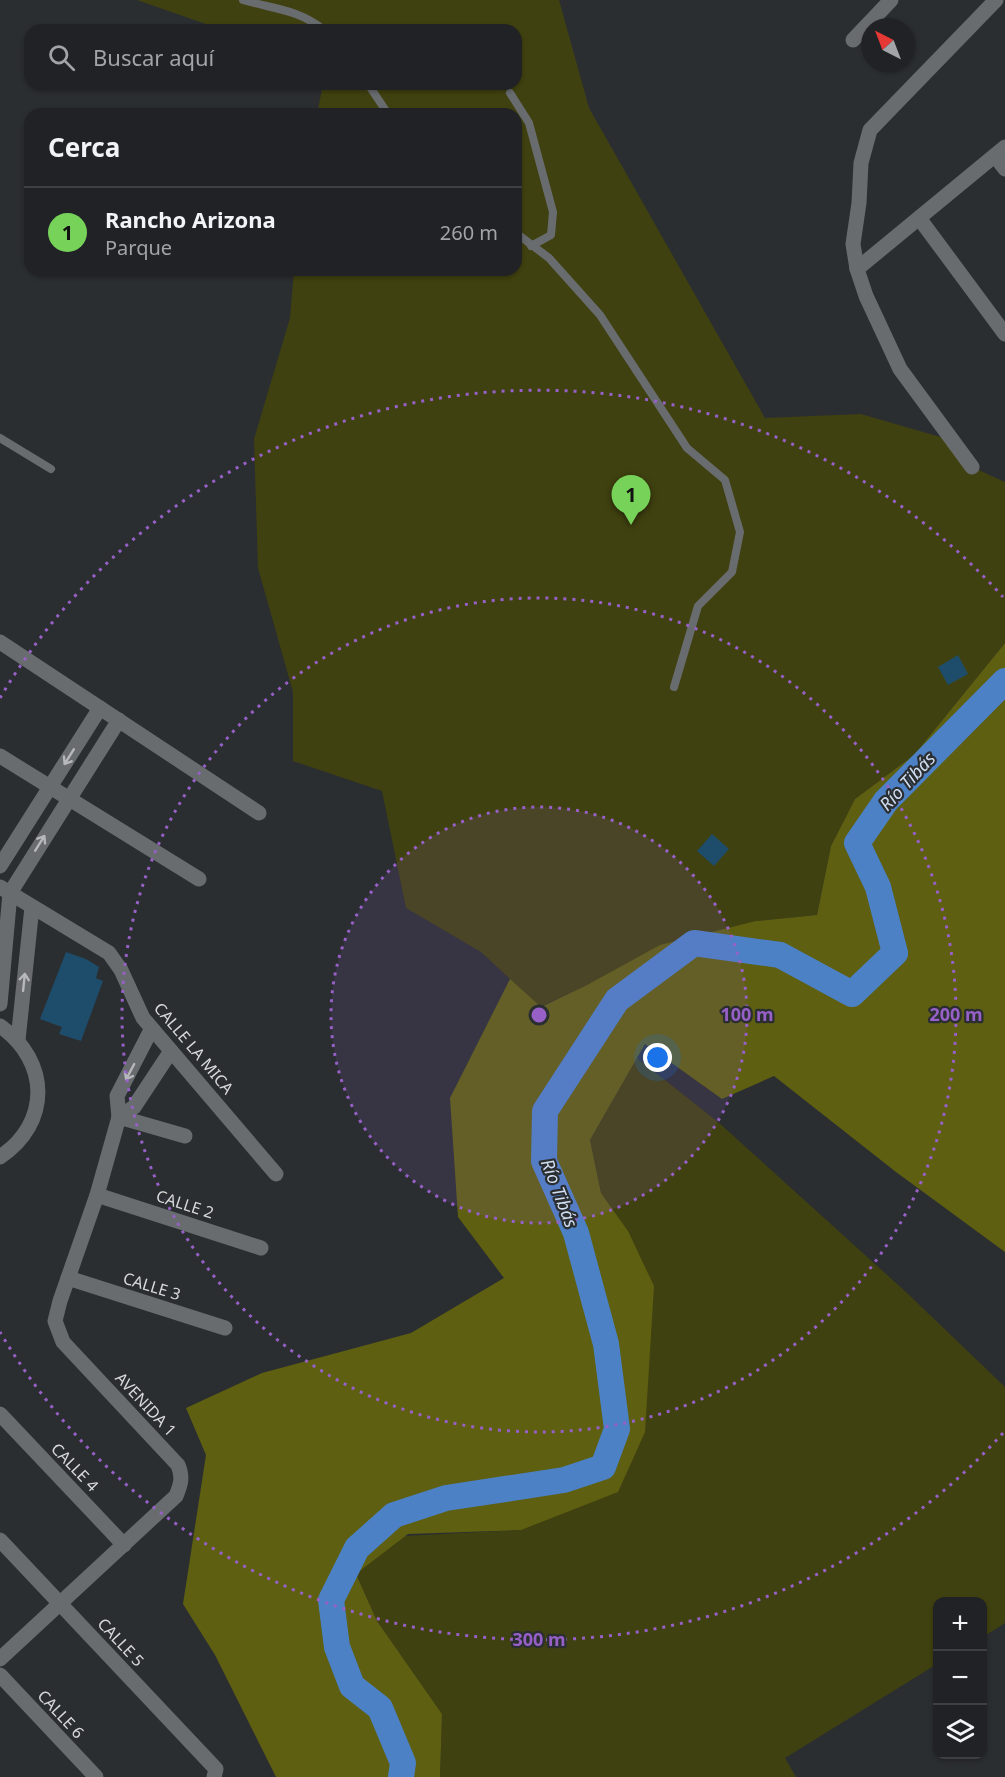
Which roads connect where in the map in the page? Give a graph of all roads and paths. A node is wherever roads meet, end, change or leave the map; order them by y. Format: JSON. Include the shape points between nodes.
{"nodes":[{"id":1,"x":243,"y":0,"type":"edge"},
{"id":2,"x":891,"y":0,"type":"edge"},
{"id":3,"x":996,"y":0,"type":"edge"},
{"id":4,"x":316,"y":24,"type":"edge"},
{"id":5,"x":853,"y":40,"type":"dead end"},
{"id":6,"x":372,"y":90,"type":"edge"},
{"id":7,"x":510,"y":93,"type":"dead end"},
{"id":8,"x":384,"y":108,"type":"edge"},
{"id":9,"x":520,"y":108,"type":"edge"},
{"id":10,"x":522,"y":112,"type":"edge"},
{"id":11,"x":1000,"y":152,"type":"edge"},
{"id":12,"x":1005,"y":169,"type":"edge"},
{"id":13,"x":919,"y":218,"type":"junction"},
{"id":14,"x":522,"y":238,"type":"edge"},
{"id":15,"x":531,"y":246,"type":"junction"},
{"id":16,"x":857,"y":269,"type":"junction"},
{"id":17,"x":1005,"y":334,"type":"edge"},
{"id":18,"x":0,"y":438,"type":"edge"},
{"id":19,"x":972,"y":467,"type":"dead end"},
{"id":20,"x":51,"y":469,"type":"dead end"},
{"id":21,"x":0,"y":642,"type":"edge"},
{"id":22,"x":674,"y":687,"type":"dead end"},
{"id":23,"x":100,"y":708,"type":"junction"},
{"id":24,"x":119,"y":720,"type":"junction"},
{"id":25,"x":0,"y":756,"type":"edge"},
{"id":26,"x":50,"y":786,"type":"junction"},
{"id":27,"x":68,"y":798,"type":"junction"},
{"id":28,"x":259,"y":813,"type":"dead end"},
{"id":29,"x":0,"y":866,"type":"edge"},
{"id":30,"x":199,"y":879,"type":"dead end"},
{"id":31,"x":5,"y":890,"type":"edge"},
{"id":32,"x":32,"y":906,"type":"junction"},
{"id":33,"x":0,"y":1004,"type":"edge"},
{"id":34,"x":0,"y":1026,"type":"edge"},
{"id":35,"x":151,"y":1030,"type":"junction"},
{"id":36,"x":18,"y":1040,"type":"junction"},
{"id":37,"x":171,"y":1051,"type":"junction"},
{"id":38,"x":119,"y":1117,"type":"junction"},
{"id":39,"x":185,"y":1136,"type":"dead end"},
{"id":40,"x":0,"y":1157,"type":"edge"},
{"id":41,"x":276,"y":1174,"type":"dead end"},
{"id":42,"x":97,"y":1195,"type":"junction"},
{"id":43,"x":261,"y":1248,"type":"dead end"},
{"id":44,"x":68,"y":1278,"type":"junction"},
{"id":45,"x":225,"y":1328,"type":"dead end"},
{"id":46,"x":0,"y":1414,"type":"edge"},
{"id":47,"x":0,"y":1540,"type":"edge"},
{"id":48,"x":124,"y":1545,"type":"junction"},
{"id":49,"x":61,"y":1603,"type":"junction"},
{"id":50,"x":0,"y":1659,"type":"edge"},
{"id":51,"x":0,"y":1675,"type":"edge"},
{"id":52,"x":215,"y":1773,"type":"edge"},
{"id":53,"x":96,"y":1777,"type":"edge"}],
"edges":[{"from":1,"to":4,"type":"lane","via":[[293,12]]},
{"from":2,"to":5,"type":"street"},
{"from":3,"to":16,"type":"street","via":[[870,130],[861,163],[853,244]]},
{"from":6,"to":8,"type":"lane"},
{"from":7,"to":9,"type":"lane"},
{"from":10,"to":15,"type":"lane","via":[[529,123],[553,212],[551,235]]},
{"from":11,"to":12,"type":"street"},
{"from":11,"to":13,"type":"street"},
{"from":13,"to":16,"type":"street"},
{"from":13,"to":17,"type":"street"},
{"from":14,"to":15,"type":"lane"},
{"from":15,"to":22,"type":"lane","via":[[549,258],[600,315],[687,448],[725,480],[740,532],[732,572],[698,606]]},
{"from":16,"to":19,"type":"street","via":[[900,369]]},
{"from":18,"to":20,"type":"lane"},
{"from":21,"to":23,"type":"street"},
{"from":23,"to":24,"type":"street"},
{"from":23,"to":26,"type":"street","one_way":true},
{"from":24,"to":27,"type":"street"},
{"from":24,"to":28,"type":"street"},
{"from":25,"to":26,"type":"street"},
{"from":26,"to":27,"type":"street"},
{"from":26,"to":29,"type":"street"},
{"from":27,"to":30,"type":"street"},
{"from":31,"to":27,"type":"street","one_way":true},
{"from":31,"to":32,"type":"street","name":"CALLE LA MICA"},
{"from":31,"to":33,"type":"street"},
{"from":32,"to":35,"type":"street","name":"CALLE LA MICA","via":[[110,953]]},
{"from":36,"to":32,"type":"street","one_way":true},
{"from":34,"to":36,"type":"street"},
{"from":35,"to":37,"type":"street","name":"CALLE LA MICA"},
{"from":35,"to":38,"type":"street","name":"AVENIDA 1","one_way":true,"via":[[117,1096]]},
{"from":36,"to":40,"type":"street","via":[[34,1067],[38,1103],[24,1135]]},
{"from":37,"to":38,"type":"street","via":[[134,1107]]},
{"from":37,"to":41,"type":"street","name":"CALLE LA MICA"},
{"from":38,"to":39,"type":"street"},
{"from":38,"to":42,"type":"street","name":"AVENIDA 1"},
{"from":42,"to":43,"type":"street","name":"CALLE 2"},
{"from":42,"to":44,"type":"street","name":"AVENIDA 1"},
{"from":44,"to":45,"type":"street","name":"CALLE 3"},
{"from":44,"to":48,"type":"street","name":"AVENIDA 1","via":[[55,1321],[63,1342],[178,1465],[182,1476],[176,1496]]},
{"from":46,"to":48,"type":"street","name":"CALLE 4"},
{"from":47,"to":49,"type":"street","name":"CALLE 5"},
{"from":48,"to":49,"type":"street","name":"AVENIDA 1"},
{"from":49,"to":50,"type":"street","name":"AVENIDA 1"},
{"from":49,"to":52,"type":"street","name":"CALLE 5"},
{"from":51,"to":53,"type":"street","name":"CALLE 6"}]}
